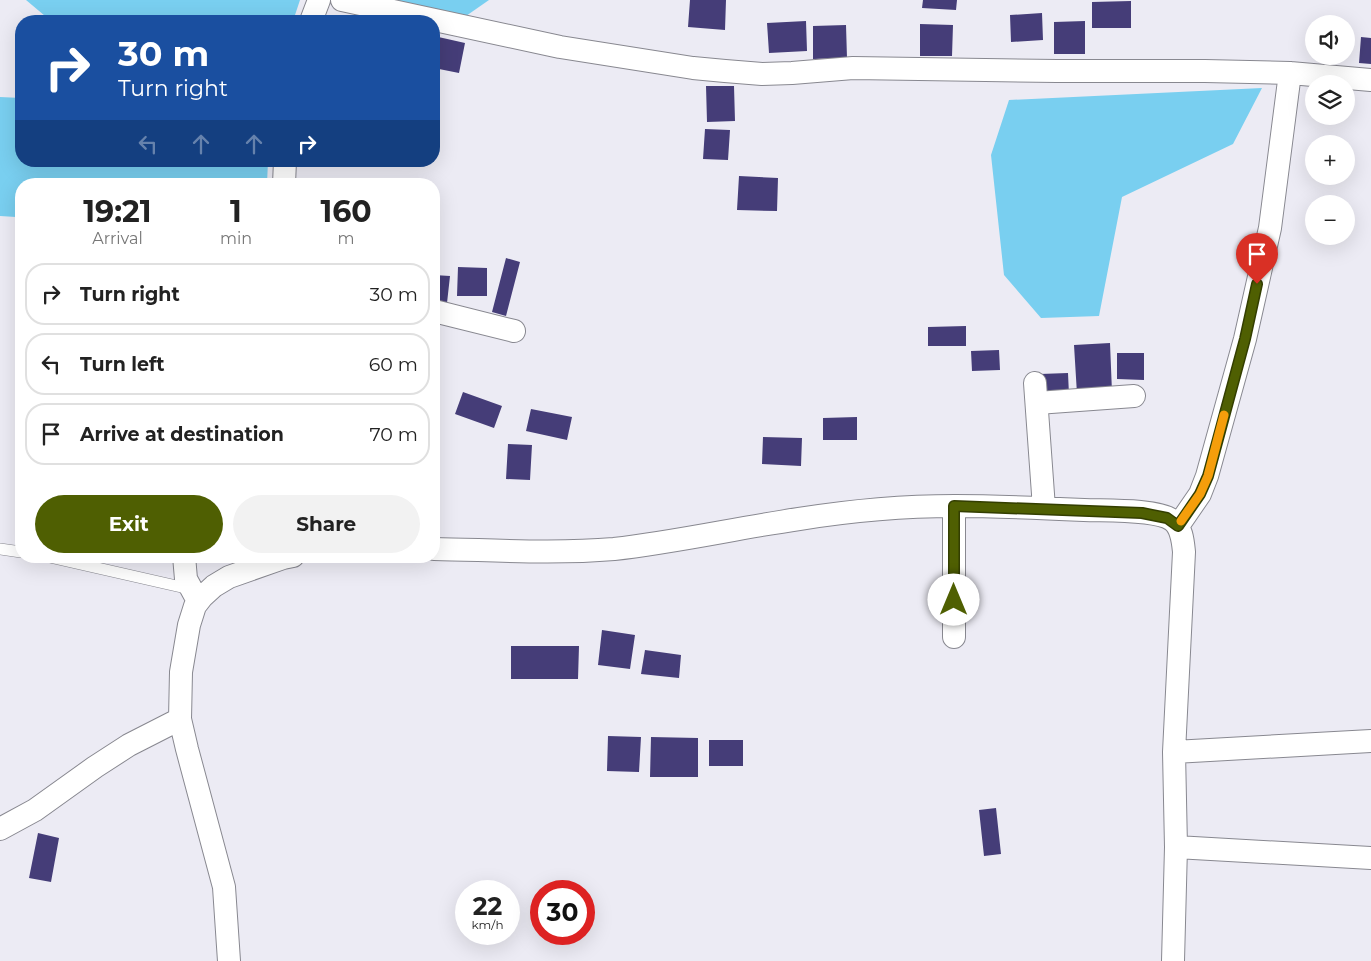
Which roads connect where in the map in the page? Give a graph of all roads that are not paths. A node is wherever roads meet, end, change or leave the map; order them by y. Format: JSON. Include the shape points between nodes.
{"nodes":[{"id":1,"x":318,"y":0,"type":"edge"},
{"id":2,"x":342,"y":0,"type":"edge"},
{"id":3,"x":313,"y":15,"type":"edge"},
{"id":4,"x":412,"y":15,"type":"edge"},
{"id":5,"x":440,"y":21,"type":"edge"},
{"id":6,"x":1290,"y":73,"type":"junction"},
{"id":7,"x":1371,"y":80,"type":"edge"},
{"id":8,"x":440,"y":312,"type":"edge"},
{"id":9,"x":514,"y":330,"type":"dead end"},
{"id":10,"x":1134,"y":396,"type":"dead end"},
{"id":11,"x":954,"y":506,"type":"junction"},
{"id":12,"x":1044,"y":508,"type":"junction"},
{"id":13,"x":1178,"y":526,"type":"junction"},
{"id":14,"x":0,"y":549,"type":"edge"},
{"id":15,"x":440,"y":549,"type":"edge"},
{"id":16,"x":15,"y":551,"type":"edge"},
{"id":17,"x":73,"y":563,"type":"edge"},
{"id":18,"x":185,"y":563,"type":"edge"},
{"id":19,"x":269,"y":563,"type":"edge"},
{"id":20,"x":195,"y":595,"type":"junction"},
{"id":21,"x":954,"y":637,"type":"dead end"},
{"id":22,"x":180,"y":719,"type":"junction"},
{"id":23,"x":1371,"y":742,"type":"edge"},
{"id":24,"x":1174,"y":752,"type":"junction"},
{"id":25,"x":0,"y":829,"type":"edge"},
{"id":26,"x":1176,"y":847,"type":"junction"},
{"id":27,"x":1371,"y":858,"type":"edge"},
{"id":28,"x":229,"y":961,"type":"edge"},
{"id":29,"x":1172,"y":961,"type":"edge"}],
"edges":[{"from":1,"to":3,"type":"street"},
{"from":2,"to":4,"type":"street"},
{"from":5,"to":6,"type":"street","via":[[560,47],[693,68],[762,74],[840,68]]},
{"from":6,"to":7,"type":"street"},
{"from":6,"to":13,"type":"street","via":[[1270,228],[1245,339],[1208,476]]},
{"from":8,"to":9,"type":"street"},
{"from":10,"to":12,"type":"street","via":[[1036,393]]},
{"from":11,"to":12,"type":"street"},
{"from":11,"to":15,"type":"street","via":[[800,519],[612,549]]},
{"from":11,"to":21,"type":"street"},
{"from":12,"to":13,"type":"street","via":[[1142,513],[1167,518]]},
{"from":13,"to":24,"type":"street","via":[[1183,540],[1184,568]]},
{"from":14,"to":16,"type":"lane"},
{"from":17,"to":20,"type":"lane"},
{"from":18,"to":20,"type":"street","via":[[186,578]]},
{"from":19,"to":20,"type":"street","via":[[230,577]]},
{"from":20,"to":22,"type":"street","via":[[181,672]]},
{"from":22,"to":25,"type":"street","via":[[129,745],[35,810]]},
{"from":22,"to":28,"type":"street","via":[[224,887]]},
{"from":23,"to":24,"type":"street"},
{"from":24,"to":26,"type":"street"},
{"from":26,"to":27,"type":"street"},
{"from":26,"to":29,"type":"street"}]}
